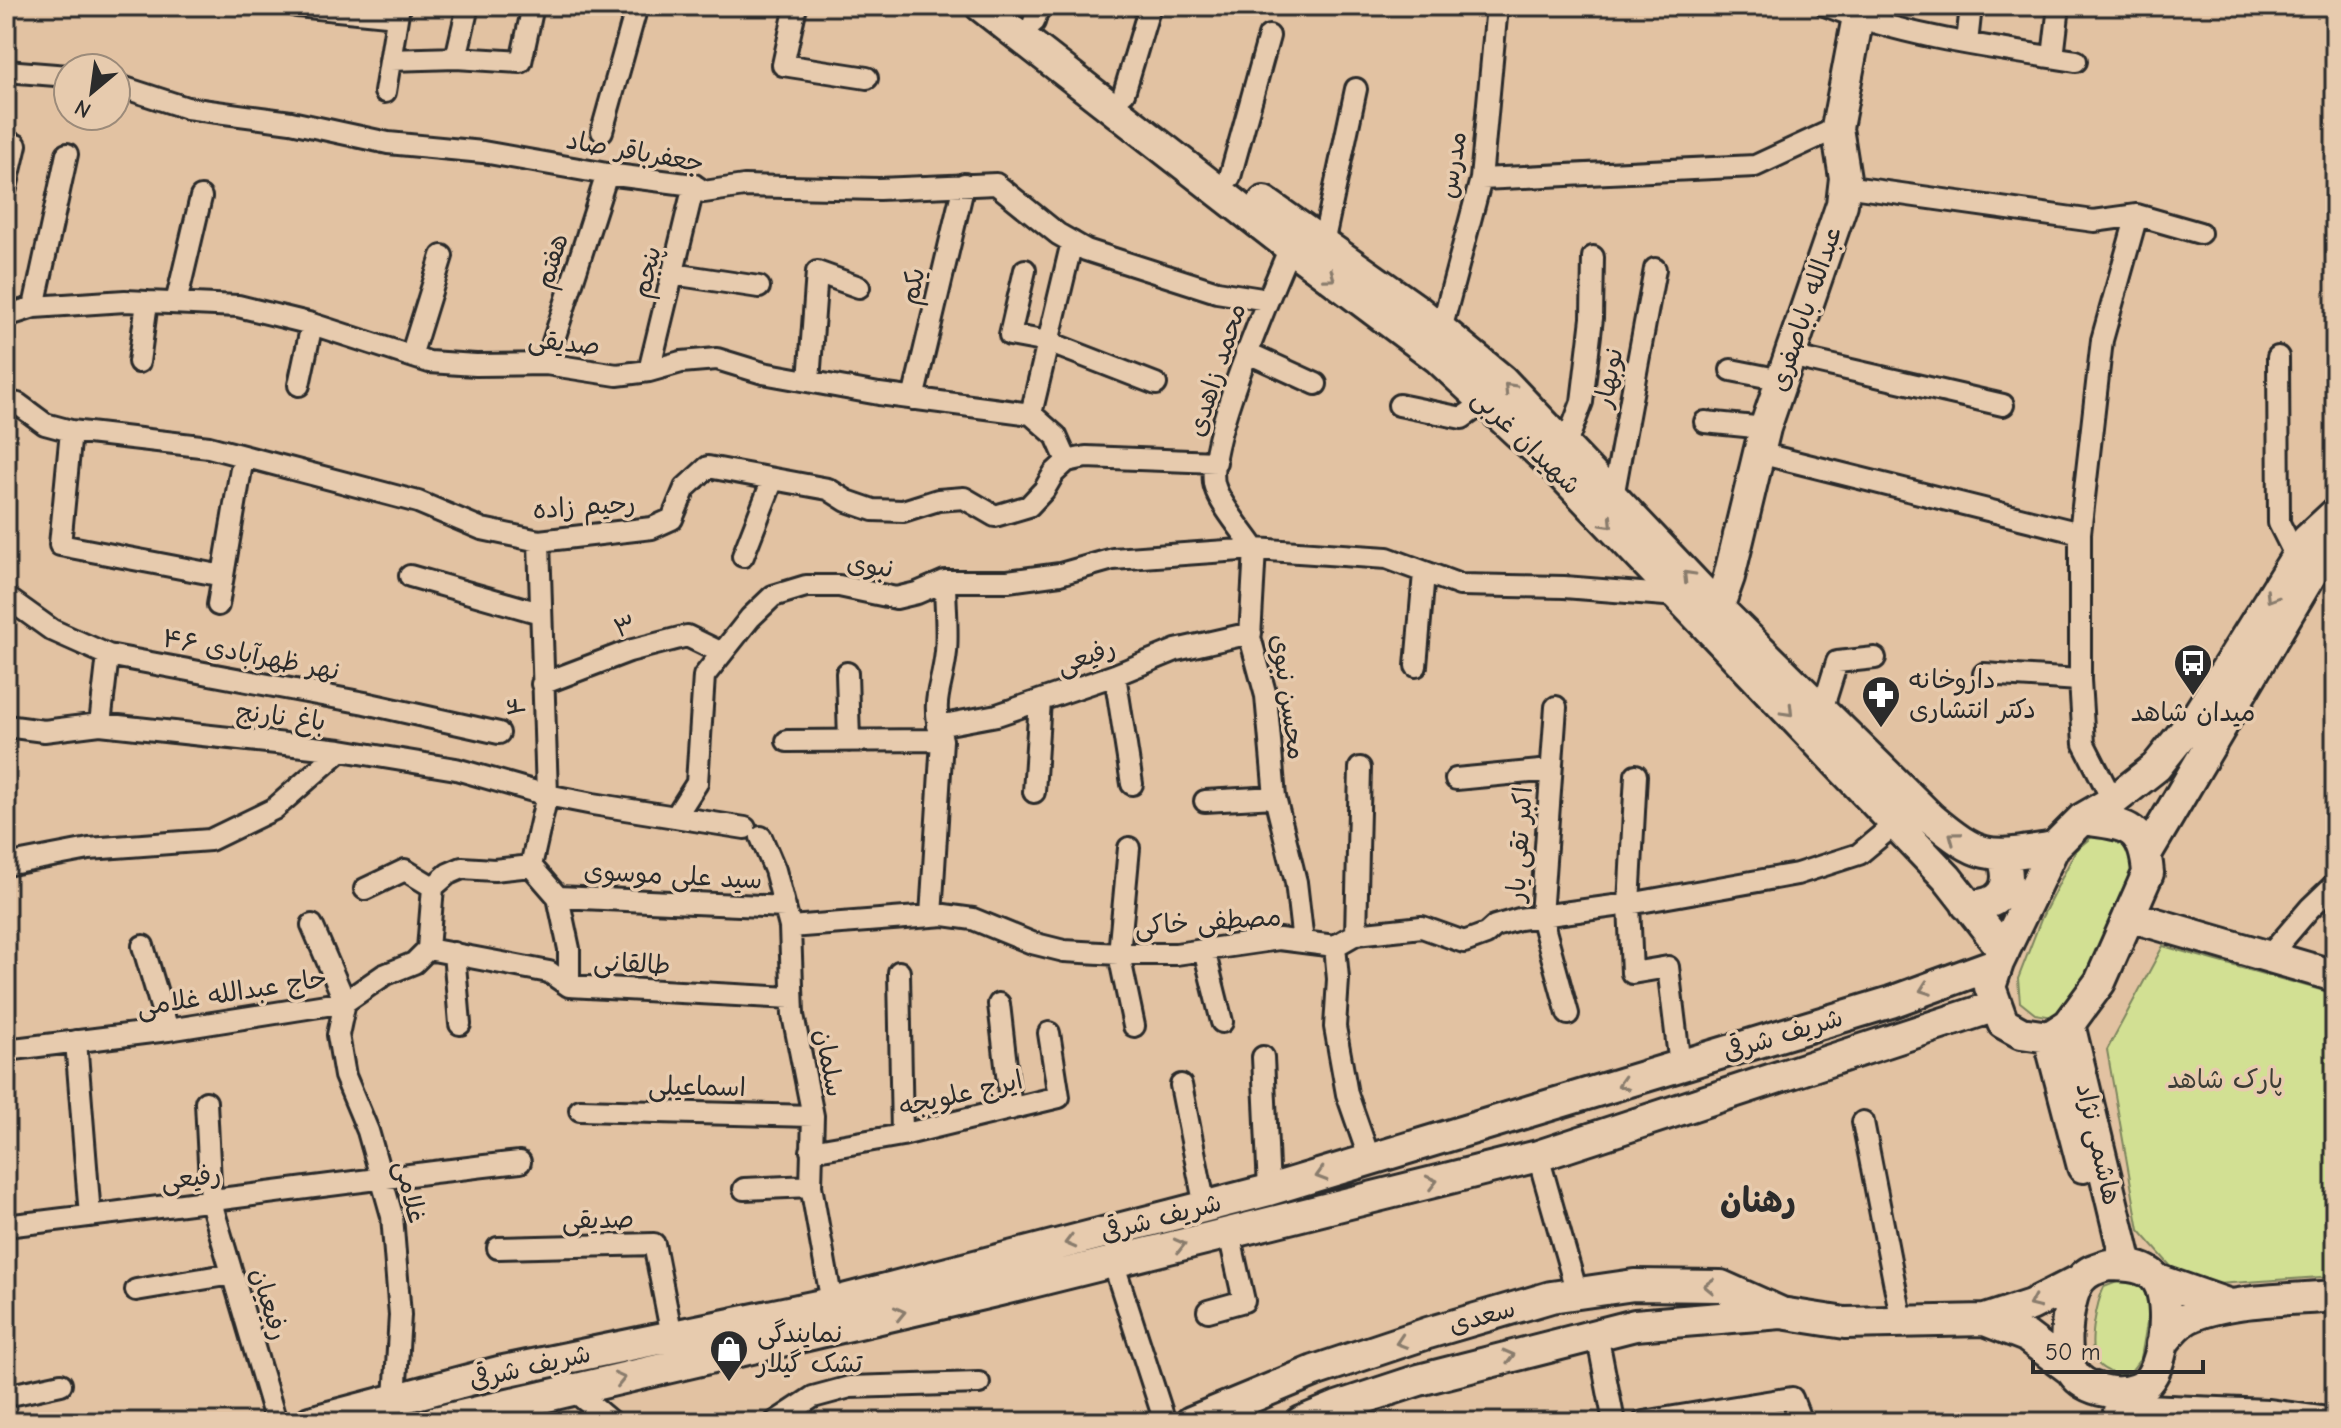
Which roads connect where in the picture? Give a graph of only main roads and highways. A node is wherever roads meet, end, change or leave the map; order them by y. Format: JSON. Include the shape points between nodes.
{"nodes":[{"id":1,"x":981,"y":6,"type":"edge"},
{"id":2,"x":1029,"y":11,"type":"edge"},
{"id":3,"x":1858,"y":12,"type":"edge"},
{"id":4,"x":2335,"y":514,"type":"edge"},
{"id":5,"x":2335,"y":548,"type":"edge"},
{"id":6,"x":1718,"y":608,"type":"junction"},
{"id":7,"x":2159,"y":764,"type":"junction"},
{"id":8,"x":2187,"y":782,"type":"junction"},
{"id":9,"x":2082,"y":819,"type":"junction"},
{"id":10,"x":2054,"y":847,"type":"junction"},
{"id":11,"x":2146,"y":854,"type":"junction"},
{"id":12,"x":2002,"y":855,"type":"junction"},
{"id":13,"x":1967,"y":905,"type":"junction"},
{"id":14,"x":2129,"y":916,"type":"junction"},
{"id":15,"x":2001,"y":957,"type":"junction"},
{"id":16,"x":2335,"y":976,"type":"edge"},
{"id":17,"x":1996,"y":1006,"type":"junction"},
{"id":18,"x":2059,"y":1031,"type":"junction"},
{"id":19,"x":2117,"y":1265,"type":"junction"},
{"id":20,"x":2080,"y":1280,"type":"junction"},
{"id":21,"x":2158,"y":1280,"type":"junction"},
{"id":22,"x":1577,"y":1293,"type":"junction"},
{"id":23,"x":2335,"y":1296,"type":"edge"},
{"id":24,"x":2230,"y":1305,"type":"junction"},
{"id":25,"x":1781,"y":1313,"type":"junction"},
{"id":26,"x":1985,"y":1320,"type":"junction"},
{"id":27,"x":1597,"y":1334,"type":"junction"},
{"id":28,"x":2162,"y":1344,"type":"junction"},
{"id":29,"x":2071,"y":1370,"type":"junction"},
{"id":30,"x":2120,"y":1406,"type":"edge"},
{"id":31,"x":310,"y":1422,"type":"edge"},
{"id":32,"x":435,"y":1422,"type":"edge"},
{"id":33,"x":1191,"y":1422,"type":"edge"},
{"id":34,"x":1301,"y":1422,"type":"edge"}],
"edges":[{"from":1,"to":13,"type":"main road","name":"شهیدان غربی","one_way":true,"via":[[1438,358],[1557,469]]},
{"from":6,"to":2,"type":"main road","name":"شهیدان غربی","one_way":true,"via":[[1502,380],[1230,177]]},
{"from":3,"to":6,"type":"main road","name":"عبدالله باباصفری","via":[[1837,128],[1842,204],[1762,440]]},
{"from":4,"to":7,"type":"main road","one_way":true,"via":[[2307,540],[2197,716]]},
{"from":5,"to":8,"type":"main road","via":[[2314,569]]},
{"from":12,"to":6,"type":"main road","name":"شهیدان غربی","one_way":true,"via":[[1961,843],[1931,818]]},
{"from":7,"to":8,"type":"main road","via":[[2174,784]]},
{"from":7,"to":9,"type":"main road"},
{"from":8,"to":11,"type":"main road"},
{"from":9,"to":10,"type":"main road"},
{"from":9,"to":11,"type":"main road","via":[[2126,825]]},
{"from":10,"to":12,"type":"main road","name":"شهیدان غربی"},
{"from":10,"to":15,"type":"main road"},
{"from":11,"to":14,"type":"main road","via":[[2148,873]]},
{"from":12,"to":13,"type":"main road","via":[[2008,870],[1997,899],[1983,906]]},
{"from":13,"to":15,"type":"main road","name":"شهیدان غربی"},
{"from":14,"to":16,"type":"main road"},
{"from":14,"to":18,"type":"main road","via":[[2100,982]]},
{"from":15,"to":17,"type":"main road","via":[[1990,987]]},
{"from":15,"to":31,"type":"main road","name":"شریف شرقی","one_way":true,"via":[[1891,1002],[1269,1190],[832,1303],[499,1372]]},
{"from":17,"to":18,"type":"main road","via":[[2003,1023],[2021,1033]]},
{"from":32,"to":17,"type":"main road","name":"شریف شرقی","one_way":true,"via":[[1538,1156]]},
{"from":18,"to":19,"type":"main road","name":"هاشمی نژاد"},
{"from":19,"to":20,"type":"main road","via":[[2092,1270]]},
{"from":19,"to":21,"type":"main road","via":[[2145,1270]]},
{"from":20,"to":26,"type":"main road","one_way":true,"via":[[2031,1305]]},
{"from":20,"to":29,"type":"main road","via":[[2069,1315]]},
{"from":21,"to":24,"type":"main road"},
{"from":21,"to":28,"type":"main road","via":[[2165,1316]]},
{"from":25,"to":22,"type":"main road","name":"سعدی","one_way":true,"via":[[1721,1286],[1634,1285]]},
{"from":22,"to":27,"type":"main road"},
{"from":22,"to":33,"type":"main road","name":"سعدی","one_way":true,"via":[[1327,1366]]},
{"from":23,"to":24,"type":"main road"},
{"from":24,"to":28,"type":"main road","via":[[2189,1318]]},
{"from":25,"to":26,"type":"main road","name":"سعدی","via":[[1845,1323]]},
{"from":25,"to":27,"type":"main road","name":"سعدی","via":[[1635,1325]]},
{"from":26,"to":29,"type":"main road","via":[[2026,1336]]},
{"from":34,"to":27,"type":"main road","name":"سعدی","one_way":true,"via":[[1419,1380]]},
{"from":28,"to":30,"type":"main road","via":[[2151,1378]]},
{"from":29,"to":30,"type":"main road"}]}
